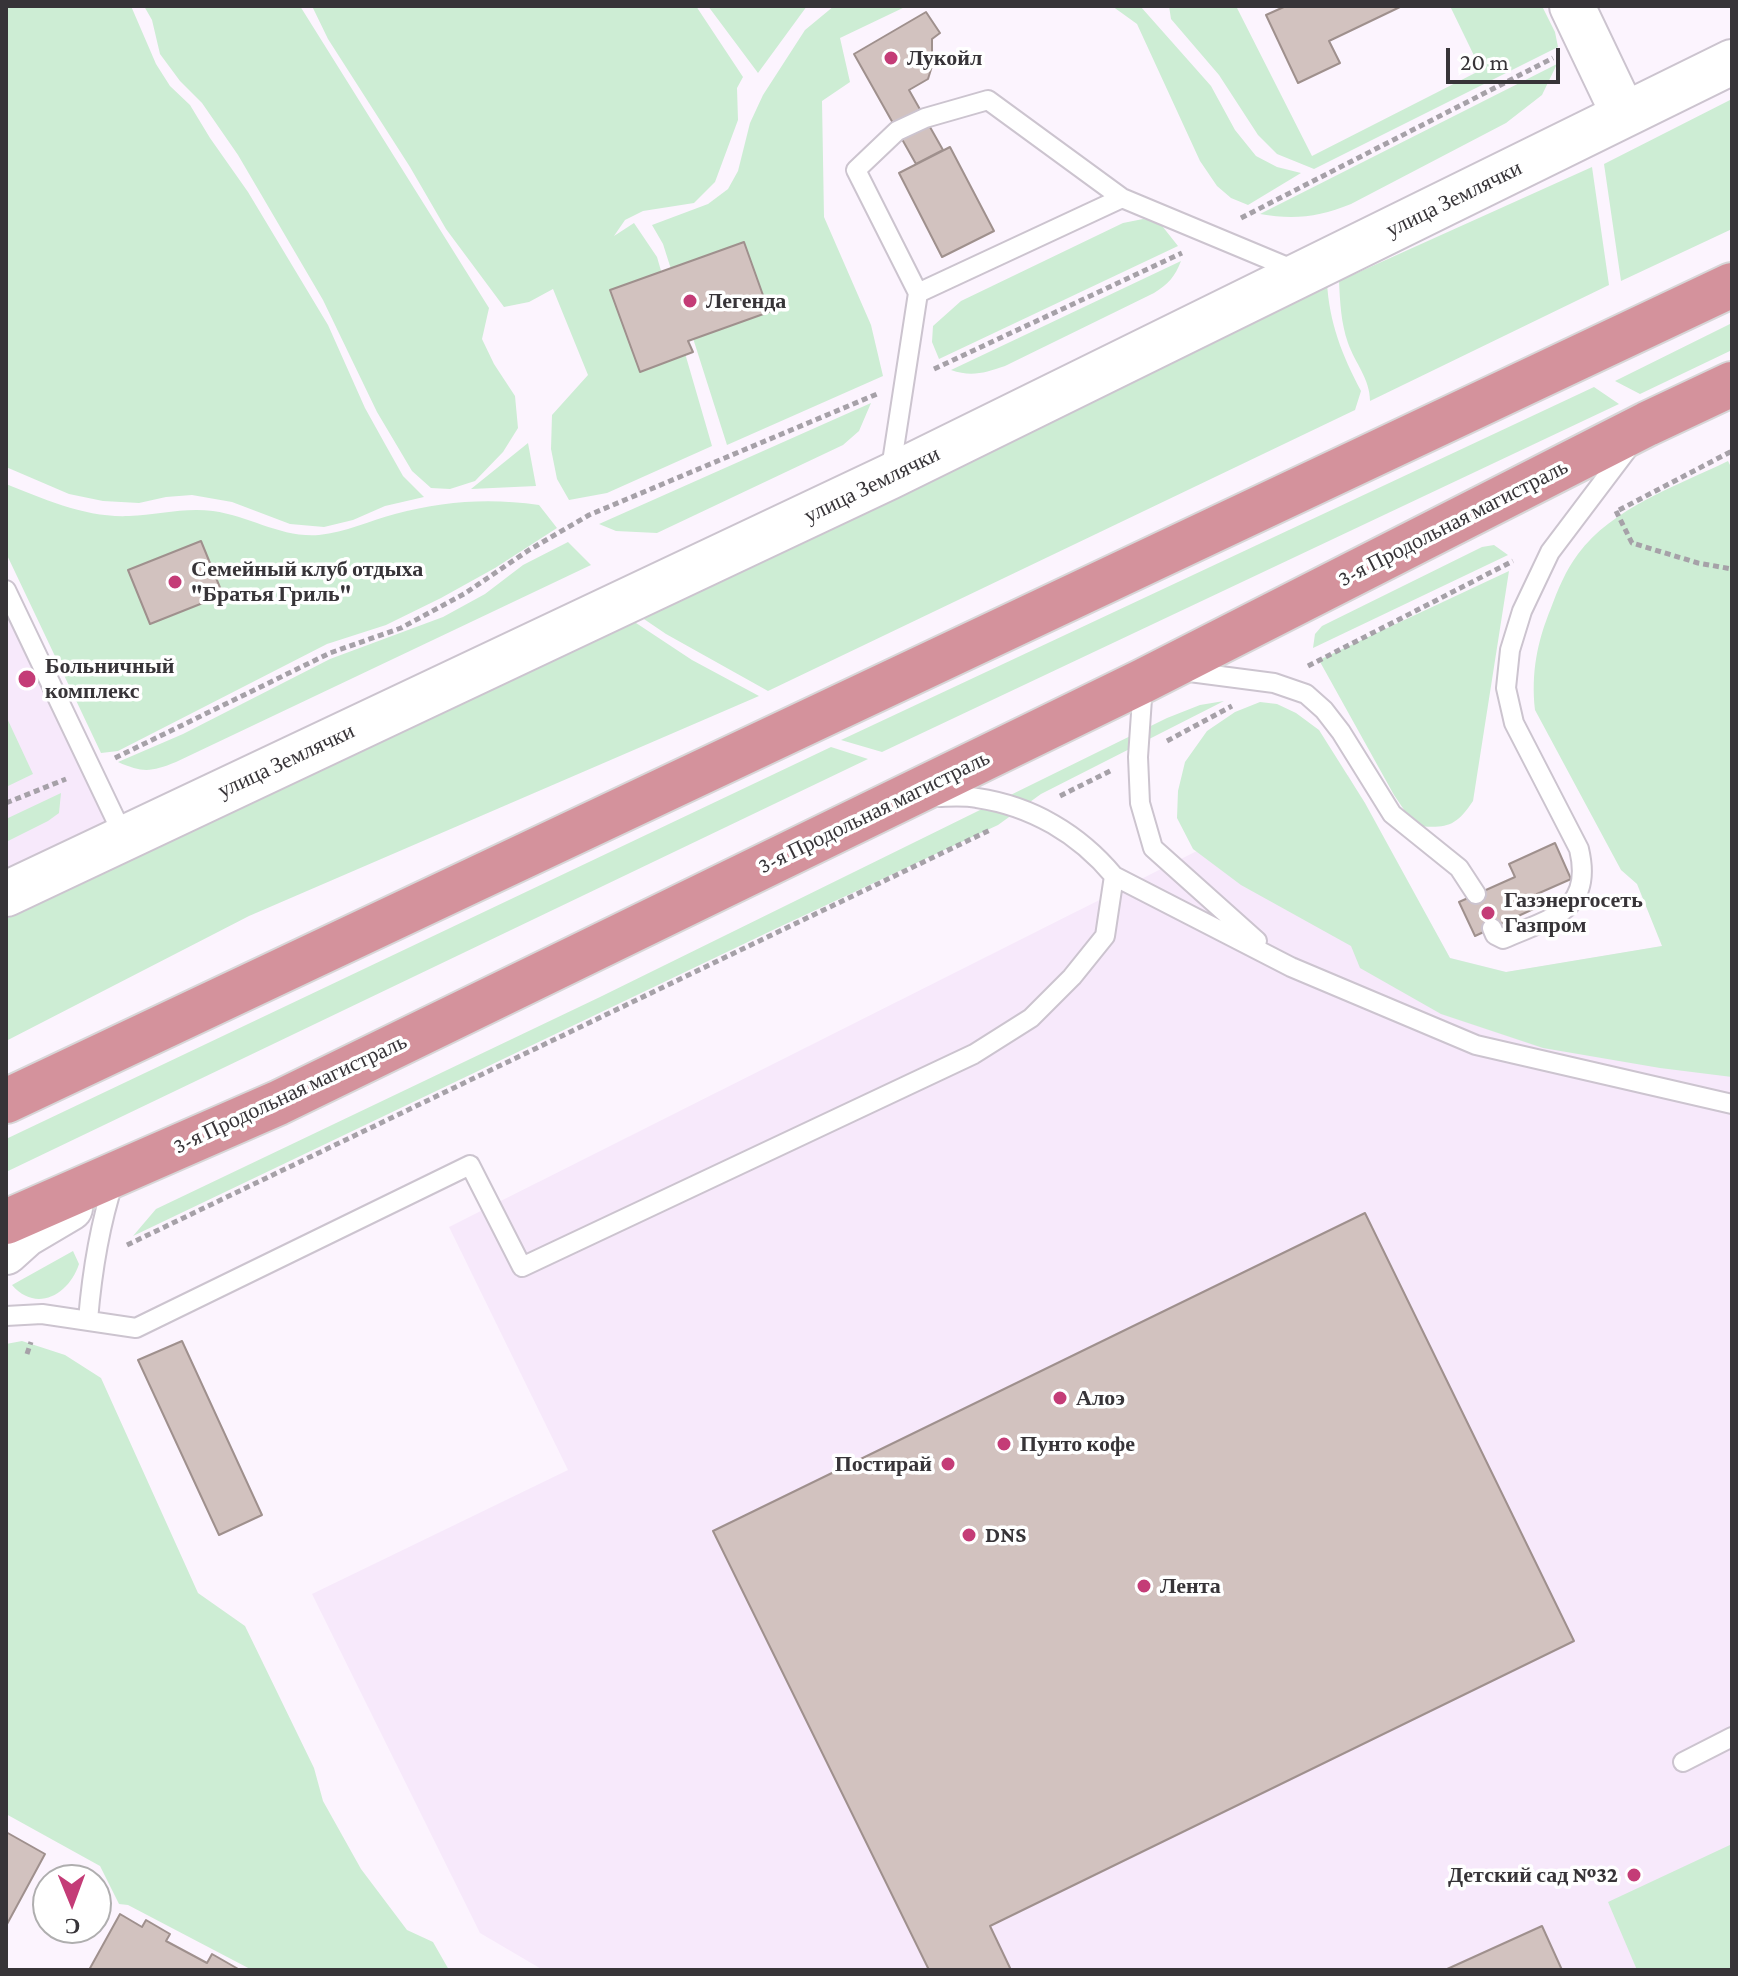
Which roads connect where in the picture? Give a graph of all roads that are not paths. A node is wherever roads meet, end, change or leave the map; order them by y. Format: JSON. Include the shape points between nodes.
{"nodes":[{"id":1,"x":1572,"y":6,"type":"edge"},
{"id":2,"x":1732,"y":62,"type":"edge"},
{"id":3,"x":1624,"y":115,"type":"junction"},
{"id":4,"x":1122,"y":198,"type":"junction"},
{"id":5,"x":1304,"y":273,"type":"junction"},
{"id":6,"x":1732,"y":285,"type":"edge"},
{"id":7,"x":918,"y":293,"type":"junction"},
{"id":8,"x":1732,"y":384,"type":"edge"},
{"id":9,"x":1647,"y":424,"type":"junction"},
{"id":10,"x":889,"y":477,"type":"junction"},
{"id":11,"x":6,"y":590,"type":"edge"},
{"id":12,"x":1155,"y":675,"type":"junction"},
{"id":13,"x":906,"y":796,"type":"junction"},
{"id":14,"x":124,"y":837,"type":"junction"},
{"id":15,"x":1114,"y":876,"type":"junction"},
{"id":16,"x":6,"y":894,"type":"edge"},
{"id":17,"x":1476,"y":894,"type":"dead end"},
{"id":18,"x":1492,"y":928,"type":"dead end"},
{"id":19,"x":1291,"y":967,"type":"junction"},
{"id":20,"x":231,"y":993,"type":"junction"},
{"id":21,"x":6,"y":1084,"type":"edge"},
{"id":22,"x":6,"y":1101,"type":"edge"},
{"id":23,"x":278,"y":1103,"type":"junction"},
{"id":24,"x":1732,"y":1104,"type":"edge"},
{"id":25,"x":114,"y":1181,"type":"junction"},
{"id":26,"x":6,"y":1222,"type":"edge"},
{"id":27,"x":6,"y":1252,"type":"edge"},
{"id":28,"x":6,"y":1316,"type":"edge"},
{"id":29,"x":88,"y":1320,"type":"junction"},
{"id":30,"x":1732,"y":1737,"type":"edge"},
{"id":31,"x":1683,"y":1762,"type":"dead end"}],
"edges":[{"from":1,"to":3,"type":"main road"},
{"from":2,"to":3,"type":"main road","name":"улица Землячки"},
{"from":3,"to":5,"type":"main road","name":"улица Землячки"},
{"from":4,"to":5,"type":"lane"},
{"from":4,"to":7,"type":"lane"},
{"from":4,"to":7,"type":"lane","via":[[988,100],[897,131],[856,170]]},
{"from":5,"to":10,"type":"main road","name":"улица Землячки"},
{"from":6,"to":20,"type":"highway"},
{"from":7,"to":10,"type":"lane"},
{"from":8,"to":9,"type":"highway","name":"3-я Продольная магистраль"},
{"from":9,"to":12,"type":"highway","name":"3-я Продольная магистраль"},
{"from":9,"to":18,"type":"lane","via":[[1557,540],[1522,611],[1510,650],[1506,688],[1514,723],[1579,849],[1584,871],[1580,893],[1566,911],[1503,939]]},
{"from":10,"to":14,"type":"main road","name":"улица Землячки"},
{"from":11,"to":14,"type":"lane"},
{"from":12,"to":13,"type":"highway","name":"3-я Продольная магистраль"},
{"from":12,"to":17,"type":"lane","via":[[1274,683],[1306,694],[1324,710],[1392,814],[1459,868]]},
{"from":12,"to":19,"type":"lane","via":[[1138,757],[1140,803],[1153,848]]},
{"from":13,"to":15,"type":"lane","via":[[977,798],[1028,812],[1069,832]]},
{"from":13,"to":23,"type":"highway","name":"3-я Продольная магистраль"},
{"from":14,"to":16,"type":"main road","name":"улица Землячки"},
{"from":15,"to":19,"type":"lane"},
{"from":15,"to":29,"type":"lane","via":[[1105,936],[1031,1018],[974,1054],[522,1267],[470,1165],[136,1328]]},
{"from":19,"to":24,"type":"lane","via":[[1476,1045]]},
{"from":20,"to":21,"type":"main road"},
{"from":20,"to":22,"type":"highway"},
{"from":23,"to":25,"type":"main road"},
{"from":23,"to":26,"type":"highway","name":"3-я Продольная магистраль"},
{"from":25,"to":27,"type":"main road","via":[[26,1234]]},
{"from":25,"to":29,"type":"lane","via":[[101,1223]]},
{"from":28,"to":29,"type":"lane"},
{"from":30,"to":31,"type":"lane"}]}
